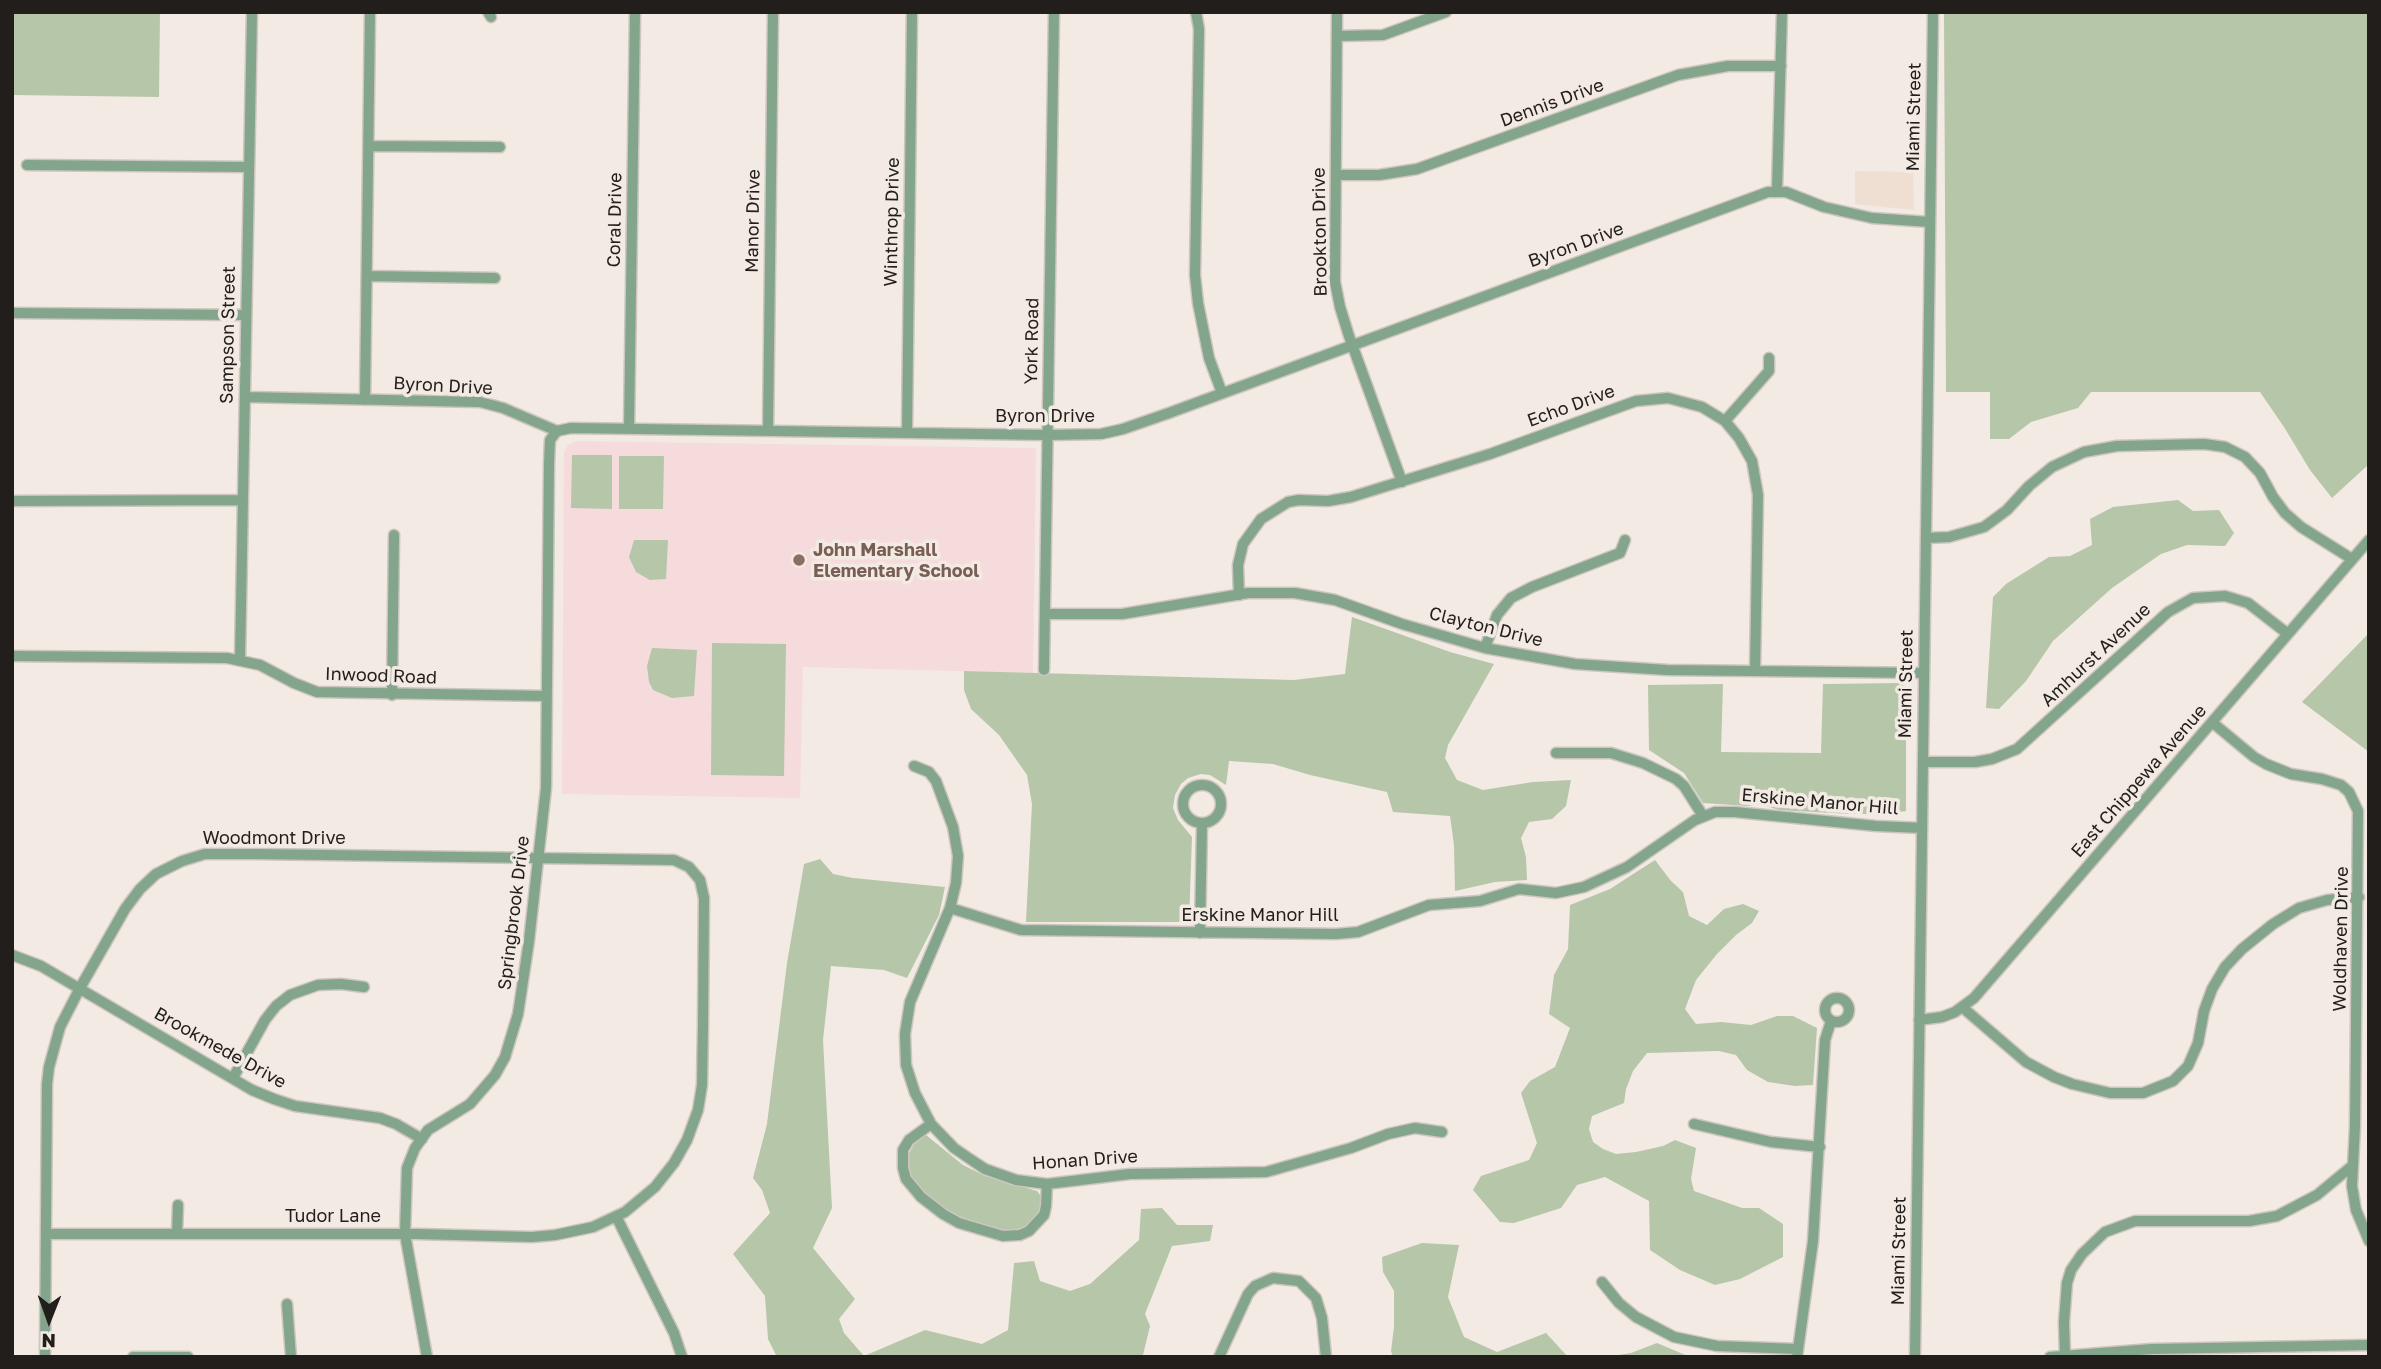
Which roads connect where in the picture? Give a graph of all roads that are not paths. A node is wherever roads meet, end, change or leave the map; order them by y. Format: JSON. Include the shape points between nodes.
{"nodes":[{"id":1,"x":252,"y":12,"type":"edge"},
{"id":2,"x":370,"y":12,"type":"edge"},
{"id":3,"x":635,"y":12,"type":"edge"},
{"id":4,"x":773,"y":12,"type":"edge"},
{"id":5,"x":912,"y":12,"type":"edge"},
{"id":6,"x":1054,"y":12,"type":"edge"},
{"id":7,"x":1196,"y":12,"type":"edge"},
{"id":8,"x":1337,"y":12,"type":"edge"},
{"id":9,"x":1446,"y":12,"type":"edge"},
{"id":10,"x":1782,"y":12,"type":"edge"},
{"id":11,"x":1933,"y":12,"type":"edge"},
{"id":12,"x":1338,"y":36,"type":"junction"},
{"id":13,"x":1781,"y":66,"type":"junction"},
{"id":14,"x":369,"y":146,"type":"junction"},
{"id":15,"x":500,"y":148,"type":"dead end"},
{"id":16,"x":27,"y":165,"type":"dead end"},
{"id":17,"x":249,"y":167,"type":"junction"},
{"id":18,"x":1336,"y":175,"type":"junction"},
{"id":19,"x":1777,"y":190,"type":"junction"},
{"id":20,"x":1930,"y":222,"type":"junction"},
{"id":21,"x":367,"y":276,"type":"junction"},
{"id":22,"x":495,"y":278,"type":"dead end"},
{"id":23,"x":12,"y":313,"type":"edge"},
{"id":24,"x":246,"y":315,"type":"junction"},
{"id":25,"x":1353,"y":346,"type":"junction"},
{"id":26,"x":1769,"y":358,"type":"dead end"},
{"id":27,"x":1222,"y":393,"type":"junction"},
{"id":28,"x":245,"y":397,"type":"junction"},
{"id":29,"x":365,"y":400,"type":"junction"},
{"id":30,"x":1725,"y":421,"type":"junction"},
{"id":31,"x":629,"y":429,"type":"junction"},
{"id":32,"x":557,"y":431,"type":"junction"},
{"id":33,"x":768,"y":431,"type":"junction"},
{"id":34,"x":907,"y":432,"type":"junction"},
{"id":35,"x":1048,"y":435,"type":"junction"},
{"id":36,"x":1402,"y":482,"type":"junction"},
{"id":37,"x":243,"y":500,"type":"junction"},
{"id":38,"x":12,"y":501,"type":"edge"},
{"id":39,"x":394,"y":535,"type":"dead end"},
{"id":40,"x":1926,"y":538,"type":"junction"},
{"id":41,"x":1625,"y":540,"type":"dead end"},
{"id":42,"x":2369,"y":540,"type":"edge"},
{"id":43,"x":2352,"y":559,"type":"junction"},
{"id":44,"x":1239,"y":595,"type":"junction"},
{"id":45,"x":1046,"y":614,"type":"junction"},
{"id":46,"x":2288,"y":634,"type":"junction"},
{"id":47,"x":1485,"y":648,"type":"junction"},
{"id":48,"x":12,"y":656,"type":"edge"},
{"id":49,"x":240,"y":659,"type":"junction"},
{"id":50,"x":1044,"y":670,"type":"dead end"},
{"id":51,"x":1755,"y":671,"type":"junction"},
{"id":52,"x":1924,"y":673,"type":"junction"},
{"id":53,"x":392,"y":695,"type":"junction"},
{"id":54,"x":547,"y":696,"type":"junction"},
{"id":55,"x":2213,"y":723,"type":"junction"},
{"id":56,"x":1556,"y":754,"type":"dead end"},
{"id":57,"x":1923,"y":762,"type":"junction"},
{"id":58,"x":914,"y":766,"type":"dead end"},
{"id":59,"x":1703,"y":816,"type":"junction"},
{"id":60,"x":1202,"y":823,"type":"dead end"},
{"id":61,"x":1922,"y":828,"type":"junction"},
{"id":62,"x":538,"y":859,"type":"junction"},
{"id":63,"x":695,"y":874,"type":"joint"},
{"id":64,"x":2359,"y":897,"type":"junction"},
{"id":65,"x":950,"y":908,"type":"junction"},
{"id":66,"x":1200,"y":933,"type":"junction"},
{"id":67,"x":12,"y":954,"type":"edge"},
{"id":68,"x":364,"y":987,"type":"dead end"},
{"id":69,"x":80,"y":988,"type":"junction"},
{"id":70,"x":1962,"y":1007,"type":"junction"},
{"id":71,"x":1919,"y":1020,"type":"junction"},
{"id":72,"x":1831,"y":1021,"type":"dead end"},
{"id":73,"x":233,"y":1078,"type":"junction"},
{"id":74,"x":932,"y":1124,"type":"junction"},
{"id":75,"x":1694,"y":1124,"type":"dead end"},
{"id":76,"x":1442,"y":1132,"type":"dead end"},
{"id":77,"x":422,"y":1139,"type":"junction"},
{"id":78,"x":1820,"y":1147,"type":"junction"},
{"id":79,"x":2352,"y":1166,"type":"junction"},
{"id":80,"x":1047,"y":1184,"type":"junction"},
{"id":81,"x":178,"y":1205,"type":"dead end"},
{"id":82,"x":616,"y":1216,"type":"junction"},
{"id":83,"x":46,"y":1234,"type":"junction"},
{"id":84,"x":177,"y":1234,"type":"junction"},
{"id":85,"x":405,"y":1234,"type":"junction"},
{"id":86,"x":2369,"y":1241,"type":"edge"},
{"id":87,"x":1601,"y":1282,"type":"dead end"},
{"id":88,"x":287,"y":1304,"type":"dead end"},
{"id":89,"x":2369,"y":1345,"type":"edge"},
{"id":90,"x":1797,"y":1353,"type":"edge"},
{"id":91,"x":2066,"y":1355,"type":"junction"},
{"id":92,"x":171,"y":1356,"type":"edge"},
{"id":93,"x":45,"y":1357,"type":"edge"},
{"id":94,"x":133,"y":1357,"type":"edge"},
{"id":95,"x":188,"y":1357,"type":"edge"},
{"id":96,"x":291,"y":1357,"type":"edge"},
{"id":97,"x":426,"y":1357,"type":"edge"},
{"id":98,"x":682,"y":1357,"type":"edge"},
{"id":99,"x":1219,"y":1357,"type":"edge"},
{"id":100,"x":1326,"y":1357,"type":"edge"},
{"id":101,"x":1915,"y":1357,"type":"edge"},
{"id":102,"x":2050,"y":1357,"type":"edge"}],
"edges":[{"from":1,"to":17,"type":"street","name":"Sampson Street"},
{"from":2,"to":14,"type":"street"},
{"from":3,"to":31,"type":"street","name":"Coral Drive"},
{"from":4,"to":33,"type":"street","name":"Manor Drive"},
{"from":5,"to":34,"type":"street","name":"Winthrop Drive"},
{"from":6,"to":35,"type":"street","name":"York Road"},
{"from":7,"to":27,"type":"street","via":[[1195,275],[1206,346]]},
{"from":8,"to":12,"type":"street","name":"Brookton Drive"},
{"from":9,"to":12,"type":"street","via":[[1383,35]]},
{"from":10,"to":13,"type":"street"},
{"from":11,"to":20,"type":"street","name":"Miami Street"},
{"from":12,"to":18,"type":"street","name":"Brookton Drive"},
{"from":13,"to":18,"type":"street","name":"Dennis Drive","via":[[1695,71],[1417,169]]},
{"from":13,"to":19,"type":"street"},
{"from":14,"to":15,"type":"street"},
{"from":14,"to":21,"type":"street"},
{"from":16,"to":17,"type":"street"},
{"from":17,"to":24,"type":"street","name":"Sampson Street"},
{"from":18,"to":25,"type":"street","name":"Brookton Drive","via":[[1335,282]]},
{"from":19,"to":20,"type":"street","via":[[1853,215]]},
{"from":19,"to":25,"type":"street","name":"Byron Drive"},
{"from":20,"to":40,"type":"street","name":"Miami Street"},
{"from":21,"to":22,"type":"street"},
{"from":21,"to":29,"type":"street"},
{"from":23,"to":24,"type":"street"},
{"from":24,"to":28,"type":"street","name":"Sampson Street"},
{"from":25,"to":27,"type":"street","name":"Byron Drive"},
{"from":25,"to":36,"type":"street","name":"Brookton Drive"},
{"from":26,"to":30,"type":"street","via":[[1769,371]]},
{"from":27,"to":35,"type":"street","name":"Byron Drive","via":[[1122,429]]},
{"from":28,"to":29,"type":"street","name":"Byron Drive"},
{"from":28,"to":37,"type":"street","name":"Sampson Street"},
{"from":29,"to":32,"type":"street","name":"Byron Drive","via":[[480,402]]},
{"from":30,"to":36,"type":"street","name":"Echo Drive","via":[[1678,399],[1636,401]]},
{"from":30,"to":51,"type":"street","name":"Echo Drive","via":[[1748,452],[1757,483]]},
{"from":31,"to":32,"type":"street","name":"Byron Drive"},
{"from":31,"to":33,"type":"street","name":"Byron Drive"},
{"from":32,"to":54,"type":"street","name":"Springbrook Drive","via":[[550,440],[549,464]]},
{"from":33,"to":34,"type":"street","name":"Byron Drive"},
{"from":34,"to":35,"type":"street","name":"Byron Drive"},
{"from":35,"to":45,"type":"street","name":"York Road"},
{"from":36,"to":44,"type":"street","name":"Echo Drive","via":[[1338,500],[1288,502],[1268,513],[1243,544]]},
{"from":37,"to":38,"type":"street"},
{"from":37,"to":49,"type":"street","name":"Sampson Street"},
{"from":39,"to":53,"type":"street"},
{"from":40,"to":43,"type":"street","via":[[1984,527],[2052,467],[2084,452],[2117,446],[2204,444],[2245,457],[2285,513]]},
{"from":40,"to":52,"type":"street","name":"Miami Street"},
{"from":41,"to":47,"type":"street","via":[[1620,553],[1511,598],[1497,615]]},
{"from":42,"to":43,"type":"street","name":"East Chippewa Avenue"},
{"from":43,"to":46,"type":"street","name":"East Chippewa Avenue"},
{"from":44,"to":45,"type":"street","name":"Clayton Drive","via":[[1122,614]]},
{"from":44,"to":47,"type":"street","name":"Clayton Drive","via":[[1277,592],[1335,600]]},
{"from":45,"to":50,"type":"street","name":"York Road"},
{"from":46,"to":55,"type":"street","name":"East Chippewa Avenue"},
{"from":46,"to":57,"type":"street","name":"Amhurst Avenue","via":[[2248,603],[2225,596],[2193,598],[2168,612],[2017,749],[1975,762]]},
{"from":47,"to":51,"type":"street","name":"Clayton Drive","via":[[1619,668]]},
{"from":48,"to":49,"type":"street","name":"Inwood Road"},
{"from":49,"to":53,"type":"street","name":"Inwood Road","via":[[317,692]]},
{"from":51,"to":52,"type":"street","name":"Clayton Drive"},
{"from":52,"to":57,"type":"street","name":"Miami Street"},
{"from":53,"to":54,"type":"street","name":"Inwood Road"},
{"from":54,"to":62,"type":"street","name":"Springbrook Drive","via":[[546,788]]},
{"from":55,"to":64,"type":"street","name":"Woldhaven Drive","via":[[2266,764],[2302,777],[2332,781],[2349,792],[2358,811]]},
{"from":55,"to":70,"type":"street","name":"East Chippewa Avenue","via":[[1986,986]]},
{"from":56,"to":59,"type":"street","via":[[1611,753],[1643,763],[1684,786]]},
{"from":57,"to":61,"type":"street","name":"Miami Street"},
{"from":58,"to":65,"type":"street","name":"Honan Drive","via":[[936,780],[956,836],[956,883]]},
{"from":59,"to":61,"type":"street","name":"Erskine Manor Hill","via":[[1735,812]]},
{"from":59,"to":66,"type":"street","name":"Erskine Manor Hill","via":[[1627,867],[1571,891],[1519,889],[1480,901],[1429,905],[1358,932]]},
{"from":60,"to":66,"type":"street"},
{"from":61,"to":71,"type":"street","name":"Miami Street"},
{"from":62,"to":63,"type":"street","name":"Woodmont Drive","via":[[674,860]]},
{"from":62,"to":69,"type":"street","name":"Woodmont Drive","via":[[231,853],[194,857],[166,868],[140,889]]},
{"from":62,"to":77,"type":"street","name":"Springbrook Drive","via":[[525,978],[505,1057],[477,1098],[437,1123]]},
{"from":63,"to":82,"type":"street","name":"Tudor Lane","via":[[704,898],[698,1110],[681,1151],[663,1177]]},
{"from":64,"to":70,"type":"street","via":[[2299,908],[2242,949],[2212,989],[2188,1066],[2173,1081],[2143,1093],[2101,1091],[2054,1077],[2026,1062]]},
{"from":64,"to":79,"type":"street","name":"Woldhaven Drive"},
{"from":65,"to":66,"type":"street","name":"Erskine Manor Hill","via":[[1021,930]]},
{"from":65,"to":74,"type":"street","name":"Honan Drive","via":[[912,993],[905,1034],[906,1065]]},
{"from":67,"to":69,"type":"street","name":"Brookmede Drive"},
{"from":68,"to":73,"type":"street","via":[[318,985],[290,995],[265,1020]]},
{"from":69,"to":73,"type":"street","name":"Brookmede Drive"},
{"from":69,"to":83,"type":"street","name":"Woodmont Drive","via":[[60,1027],[49,1067]]},
{"from":70,"to":71,"type":"street","name":"East Chippewa Avenue","via":[[1942,1017]]},
{"from":71,"to":101,"type":"street","name":"Miami Street"},
{"from":72,"to":78,"type":"street","via":[[1825,1040]]},
{"from":73,"to":77,"type":"street","name":"Brookmede Drive","via":[[274,1100],[380,1118]]},
{"from":74,"to":80,"type":"street","name":"Honan Drive","via":[[954,1148],[985,1169]]},
{"from":74,"to":80,"type":"street","via":[[909,1140],[903,1150],[903,1168],[921,1197],[959,1223],[1003,1236],[1020,1235],[1044,1215]]},
{"from":75,"to":78,"type":"street","via":[[1772,1142]]},
{"from":76,"to":80,"type":"street","name":"Honan Drive","via":[[1415,1128],[1388,1133],[1265,1172],[1130,1174]]},
{"from":77,"to":85,"type":"street","name":"Springbrook Drive","via":[[408,1168]]},
{"from":78,"to":90,"type":"street"},
{"from":79,"to":86,"type":"street","name":"Woldhaven Drive","via":[[2353,1199]]},
{"from":79,"to":91,"type":"street","via":[[2311,1199],[2277,1216],[2249,1221],[2135,1221],[2105,1232],[2071,1270],[2064,1313]]},
{"from":81,"to":84,"type":"street"},
{"from":82,"to":85,"type":"street","name":"Tudor Lane","via":[[555,1236]]},
{"from":82,"to":98,"type":"street"},
{"from":83,"to":84,"type":"street","name":"Tudor Lane"},
{"from":83,"to":93,"type":"street","name":"Woodmont Drive"},
{"from":84,"to":85,"type":"street","name":"Tudor Lane"},
{"from":85,"to":97,"type":"street","name":"Springbrook Drive"},
{"from":87,"to":90,"type":"street","via":[[1636,1317],[1674,1337]]},
{"from":88,"to":96,"type":"street"},
{"from":89,"to":91,"type":"street"},
{"from":91,"to":102,"type":"street"},
{"from":92,"to":94,"type":"street"},
{"from":92,"to":95,"type":"street"},
{"from":99,"to":100,"type":"street","via":[[1248,1294],[1273,1278],[1299,1281],[1316,1298]]}]}
